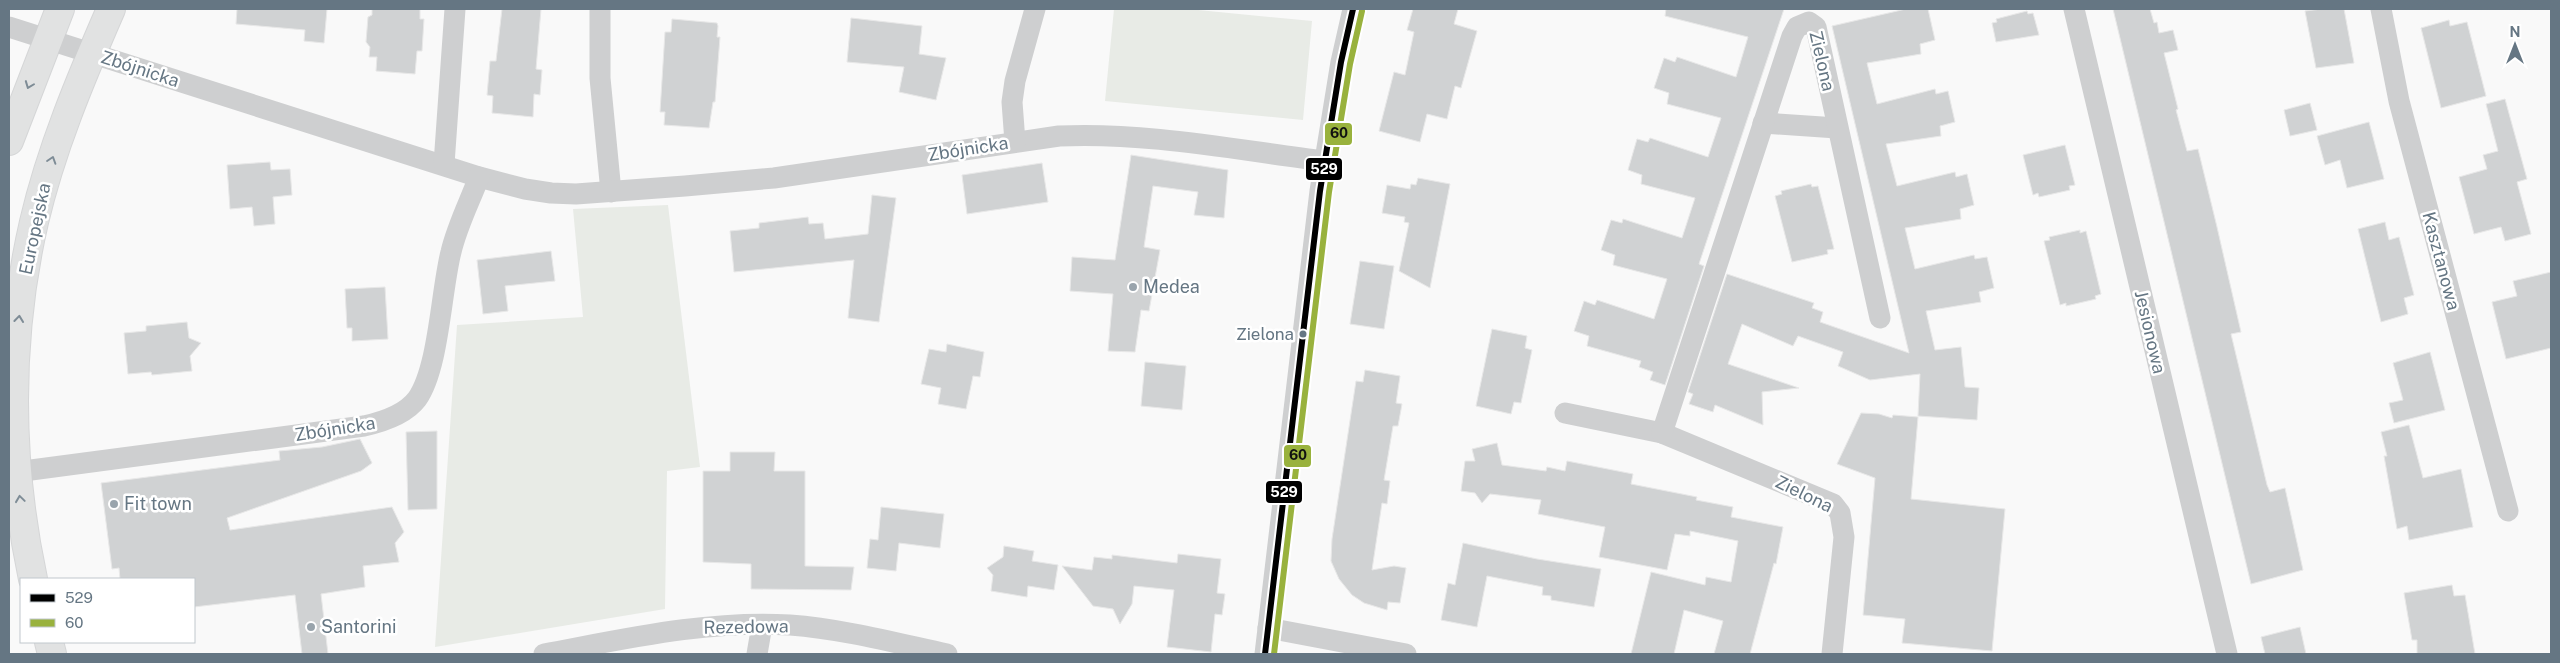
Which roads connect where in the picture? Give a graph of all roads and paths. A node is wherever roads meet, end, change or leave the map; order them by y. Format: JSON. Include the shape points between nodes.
{"nodes":[{"id":1,"x":60,"y":9,"type":"edge"},
{"id":2,"x":112,"y":9,"type":"edge"},
{"id":3,"x":455,"y":9,"type":"edge"},
{"id":4,"x":600,"y":9,"type":"edge"},
{"id":5,"x":1034,"y":9,"type":"edge"},
{"id":6,"x":1353,"y":9,"type":"edge"},
{"id":7,"x":2074,"y":9,"type":"edge"},
{"id":8,"x":2381,"y":9,"type":"edge"},
{"id":9,"x":9,"y":27,"type":"edge"},
{"id":10,"x":47,"y":39,"type":"junction"},
{"id":11,"x":92,"y":54,"type":"junction"},
{"id":12,"x":1764,"y":123,"type":"junction"},
{"id":13,"x":1837,"y":128,"type":"junction"},
{"id":14,"x":9,"y":141,"type":"edge"},
{"id":15,"x":1016,"y":142,"type":"junction"},
{"id":16,"x":1324,"y":161,"type":"junction"},
{"id":17,"x":444,"y":164,"type":"junction"},
{"id":18,"x":479,"y":177,"type":"junction"},
{"id":19,"x":611,"y":192,"type":"junction"},
{"id":20,"x":1880,"y":318,"type":"dead end"},
{"id":21,"x":1565,"y":414,"type":"dead end"},
{"id":22,"x":1662,"y":434,"type":"junction"},
{"id":23,"x":16,"y":472,"type":"junction"},
{"id":24,"x":2508,"y":511,"type":"dead end"},
{"id":25,"x":33,"y":578,"type":"edge"},
{"id":26,"x":762,"y":625,"type":"junction"},
{"id":27,"x":1268,"y":628,"type":"junction"},
{"id":28,"x":892,"y":648,"type":"edge"},
{"id":29,"x":544,"y":654,"type":"edge"},
{"id":30,"x":757,"y":654,"type":"edge"},
{"id":31,"x":947,"y":654,"type":"edge"},
{"id":32,"x":1265,"y":654,"type":"edge"},
{"id":33,"x":1406,"y":654,"type":"edge"},
{"id":34,"x":1832,"y":654,"type":"edge"},
{"id":35,"x":2227,"y":654,"type":"edge"}],
"edges":[{"from":1,"to":10,"type":"main road"},
{"from":2,"to":11,"type":"main road","name":"Europejska"},
{"from":3,"to":17,"type":"street"},
{"from":4,"to":19,"type":"street","via":[[600,78]]},
{"from":5,"to":15,"type":"street","via":[[1012,102]]},
{"from":6,"to":16,"type":"street"},
{"from":7,"to":35,"type":"street","name":"Jesionowa"},
{"from":8,"to":24,"type":"street","name":"Kasztanowa","via":[[2401,109]]},
{"from":9,"to":10,"type":"street","name":"Zbójnicka"},
{"from":10,"to":11,"type":"street","name":"Zbójnicka"},
{"from":10,"to":14,"type":"main road","one_way":true},
{"from":11,"to":17,"type":"street","name":"Zbójnicka"},
{"from":23,"to":11,"type":"main road","name":"Europejska","one_way":true,"via":[[15,357],[29,250],[52,161]]},
{"from":12,"to":13,"type":"street"},
{"from":12,"to":13,"type":"street","name":"Zielona","via":[[1792,36],[1797,27],[1809,22],[1816,27]]},
{"from":12,"to":22,"type":"street","name":"Zielona"},
{"from":13,"to":20,"type":"street","name":"Zielona"},
{"from":15,"to":16,"type":"street","name":"Zbójnicka","via":[[1100,134]]},
{"from":15,"to":19,"type":"street","name":"Zbójnicka","via":[[774,178]]},
{"from":16,"to":27,"type":"street"},
{"from":17,"to":18,"type":"street","name":"Zbójnicka"},
{"from":18,"to":19,"type":"street","name":"Zbójnicka","via":[[551,193]]},
{"from":18,"to":23,"type":"street","name":"Zbójnicka","via":[[452,250],[429,373],[415,401],[402,412],[364,426]]},
{"from":21,"to":22,"type":"street","name":"Zielona"},
{"from":22,"to":34,"type":"street","name":"Zielona","via":[[1833,504],[1840,513],[1844,537]]},
{"from":25,"to":23,"type":"main road","name":"Europejska","one_way":true},
{"from":26,"to":28,"type":"street","name":"Rezedowa","via":[[821,628]]},
{"from":26,"to":29,"type":"street","name":"Rezedowa","via":[[689,629]]},
{"from":26,"to":30,"type":"street"},
{"from":27,"to":32,"type":"street"},
{"from":27,"to":33,"type":"street"},
{"from":28,"to":31,"type":"street","name":"Rezedowa"}]}
